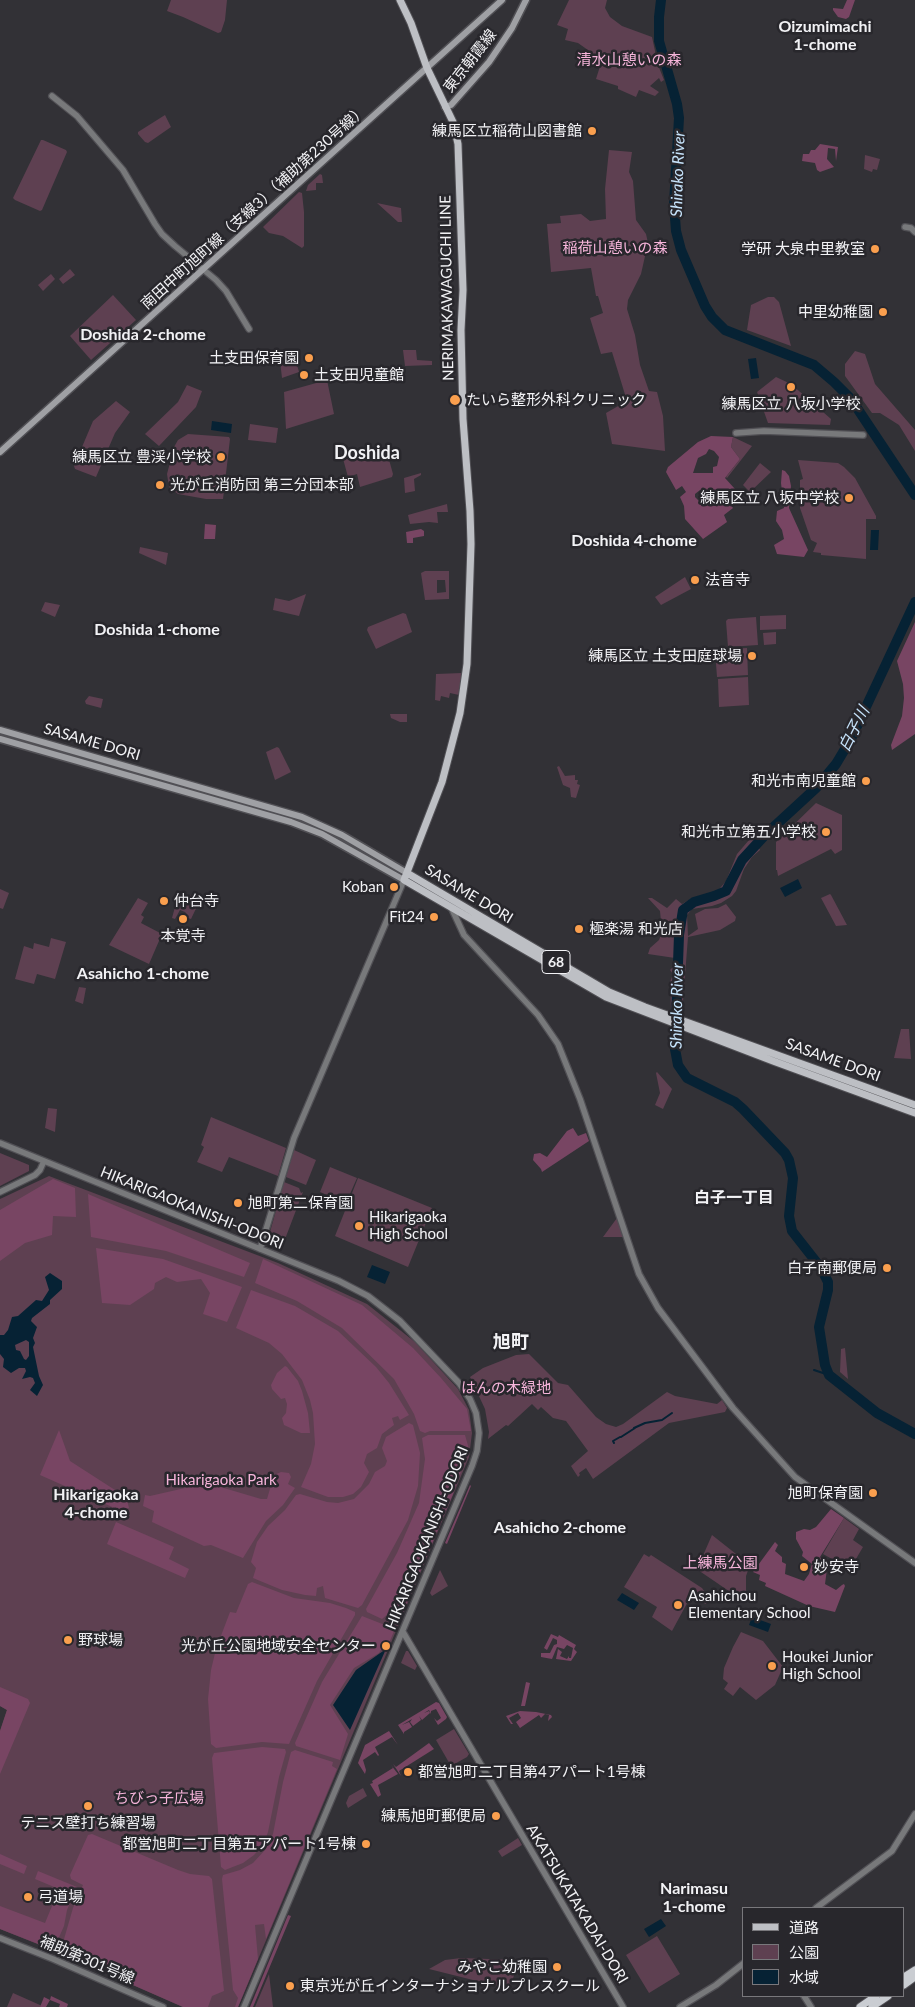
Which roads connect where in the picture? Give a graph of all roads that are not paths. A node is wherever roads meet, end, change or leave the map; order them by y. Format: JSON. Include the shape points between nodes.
{"nodes":[{"id":1,"x":400,"y":0,"type":"edge"},
{"id":2,"x":502,"y":0,"type":"edge"},
{"id":3,"x":526,"y":0,"type":"edge"},
{"id":4,"x":427,"y":68,"type":"junction"},
{"id":5,"x":52,"y":96,"type":"dead end"},
{"id":6,"x":445,"y":107,"type":"junction"},
{"id":7,"x":905,"y":227,"type":"dead end"},
{"id":8,"x":915,"y":232,"type":"edge"},
{"id":9,"x":203,"y":269,"type":"junction"},
{"id":10,"x":249,"y":329,"type":"dead end"},
{"id":11,"x":736,"y":432,"type":"dead end"},
{"id":12,"x":863,"y":435,"type":"dead end"},
{"id":13,"x":0,"y":452,"type":"edge"},
{"id":14,"x":0,"y":730,"type":"edge"},
{"id":15,"x":0,"y":739,"type":"edge"},
{"id":16,"x":405,"y":877,"type":"junction"},
{"id":17,"x":447,"y":897,"type":"junction"},
{"id":18,"x":452,"y":908,"type":"junction"},
{"id":19,"x":672,"y":1020,"type":"junction"},
{"id":20,"x":691,"y":1026,"type":"junction"},
{"id":21,"x":915,"y":1105,"type":"edge"},
{"id":22,"x":915,"y":1113,"type":"edge"},
{"id":23,"x":0,"y":1143,"type":"edge"},
{"id":24,"x":44,"y":1162,"type":"junction"},
{"id":25,"x":0,"y":1192,"type":"edge"},
{"id":26,"x":260,"y":1249,"type":"junction"},
{"id":27,"x":915,"y":1562,"type":"edge"},
{"id":28,"x":403,"y":1632,"type":"junction"},
{"id":29,"x":915,"y":1814,"type":"edge"},
{"id":30,"x":817,"y":1907,"type":"edge"},
{"id":31,"x":0,"y":1938,"type":"edge"},
{"id":32,"x":742,"y":1965,"type":"edge"},
{"id":33,"x":875,"y":1997,"type":"edge"},
{"id":34,"x":887,"y":1997,"type":"edge"},
{"id":35,"x":163,"y":2007,"type":"edge"},
{"id":36,"x":244,"y":2007,"type":"edge"},
{"id":37,"x":623,"y":2007,"type":"edge"},
{"id":38,"x":680,"y":2007,"type":"edge"},
{"id":39,"x":860,"y":2007,"type":"edge"},
{"id":40,"x":872,"y":2007,"type":"edge"}],
"edges":[{"from":1,"to":4,"type":"main road","name":"NERIMAKAWAGUCHI LINE"},
{"from":2,"to":4,"type":"main road","name":"南田中町旭町線（支線3）（補助第230号線）"},
{"from":3,"to":6,"type":"main road","name":"東京朝霞線","via":[[489,62],[451,105]]},
{"from":4,"to":6,"type":"main road","name":"NERIMAKAWAGUCHI LINE"},
{"from":4,"to":9,"type":"main road","name":"南田中町旭町線（支線3）（補助第230号線）"},
{"from":5,"to":9,"type":"street","via":[[77,116],[123,170],[162,234]]},
{"from":6,"to":16,"type":"main road","name":"NERIMAKAWAGUCHI LINE","via":[[456,134],[458,157],[463,419],[471,564],[467,664],[447,767]]},
{"from":7,"to":8,"type":"street"},
{"from":9,"to":10,"type":"street","via":[[226,292]]},
{"from":9,"to":13,"type":"main road","name":"南田中町旭町線（支線3）（補助第230号線）"},
{"from":11,"to":12,"type":"street"},
{"from":14,"to":16,"type":"main road","name":"SASAME DORI","via":[[302,817],[342,835]]},
{"from":15,"to":16,"type":"main road","name":"SASAME DORI","via":[[291,822],[322,834]]},
{"from":16,"to":17,"type":"main road","name":"SASAME DORI","number":"68"},
{"from":16,"to":18,"type":"main road","name":"SASAME DORI","number":"68"},
{"from":16,"to":26,"type":"street","via":[[294,1138]]},
{"from":17,"to":18,"type":"street"},
{"from":17,"to":19,"type":"main road","name":"SASAME DORI","number":"68","via":[[609,992]]},
{"from":18,"to":19,"type":"main road","name":"SASAME DORI","number":"68","via":[[606,997]]},
{"from":18,"to":27,"type":"street","via":[[464,935],[538,1015],[558,1044],[637,1268],[658,1308],[732,1408],[795,1477]]},
{"from":19,"to":20,"type":"main road","name":"SASAME DORI","number":"68"},
{"from":20,"to":21,"type":"main road","name":"SASAME DORI","number":"68"},
{"from":20,"to":22,"type":"main road","name":"SASAME DORI","number":"68"},
{"from":23,"to":24,"type":"street","name":"HIKARIGAOKANISHI-ODORI"},
{"from":24,"to":25,"type":"street","via":[[35,1175]]},
{"from":24,"to":26,"type":"street","name":"HIKARIGAOKANISHI-ODORI"},
{"from":26,"to":28,"type":"street","name":"HIKARIGAOKANISHI-ODORI","via":[[347,1284],[381,1304],[459,1383],[474,1406],[479,1429],[475,1458]]},
{"from":28,"to":36,"type":"street","name":"HIKARIGAOKANISHI-ODORI"},
{"from":28,"to":37,"type":"street","name":"AKATSUKATAKADAI-DORI"},
{"from":29,"to":30,"type":"street","via":[[892,1850]]},
{"from":31,"to":35,"type":"street","name":"補助第301号線"},
{"from":32,"to":38,"type":"street"},
{"from":33,"to":39,"type":"highway"},
{"from":34,"to":40,"type":"highway"}]}
